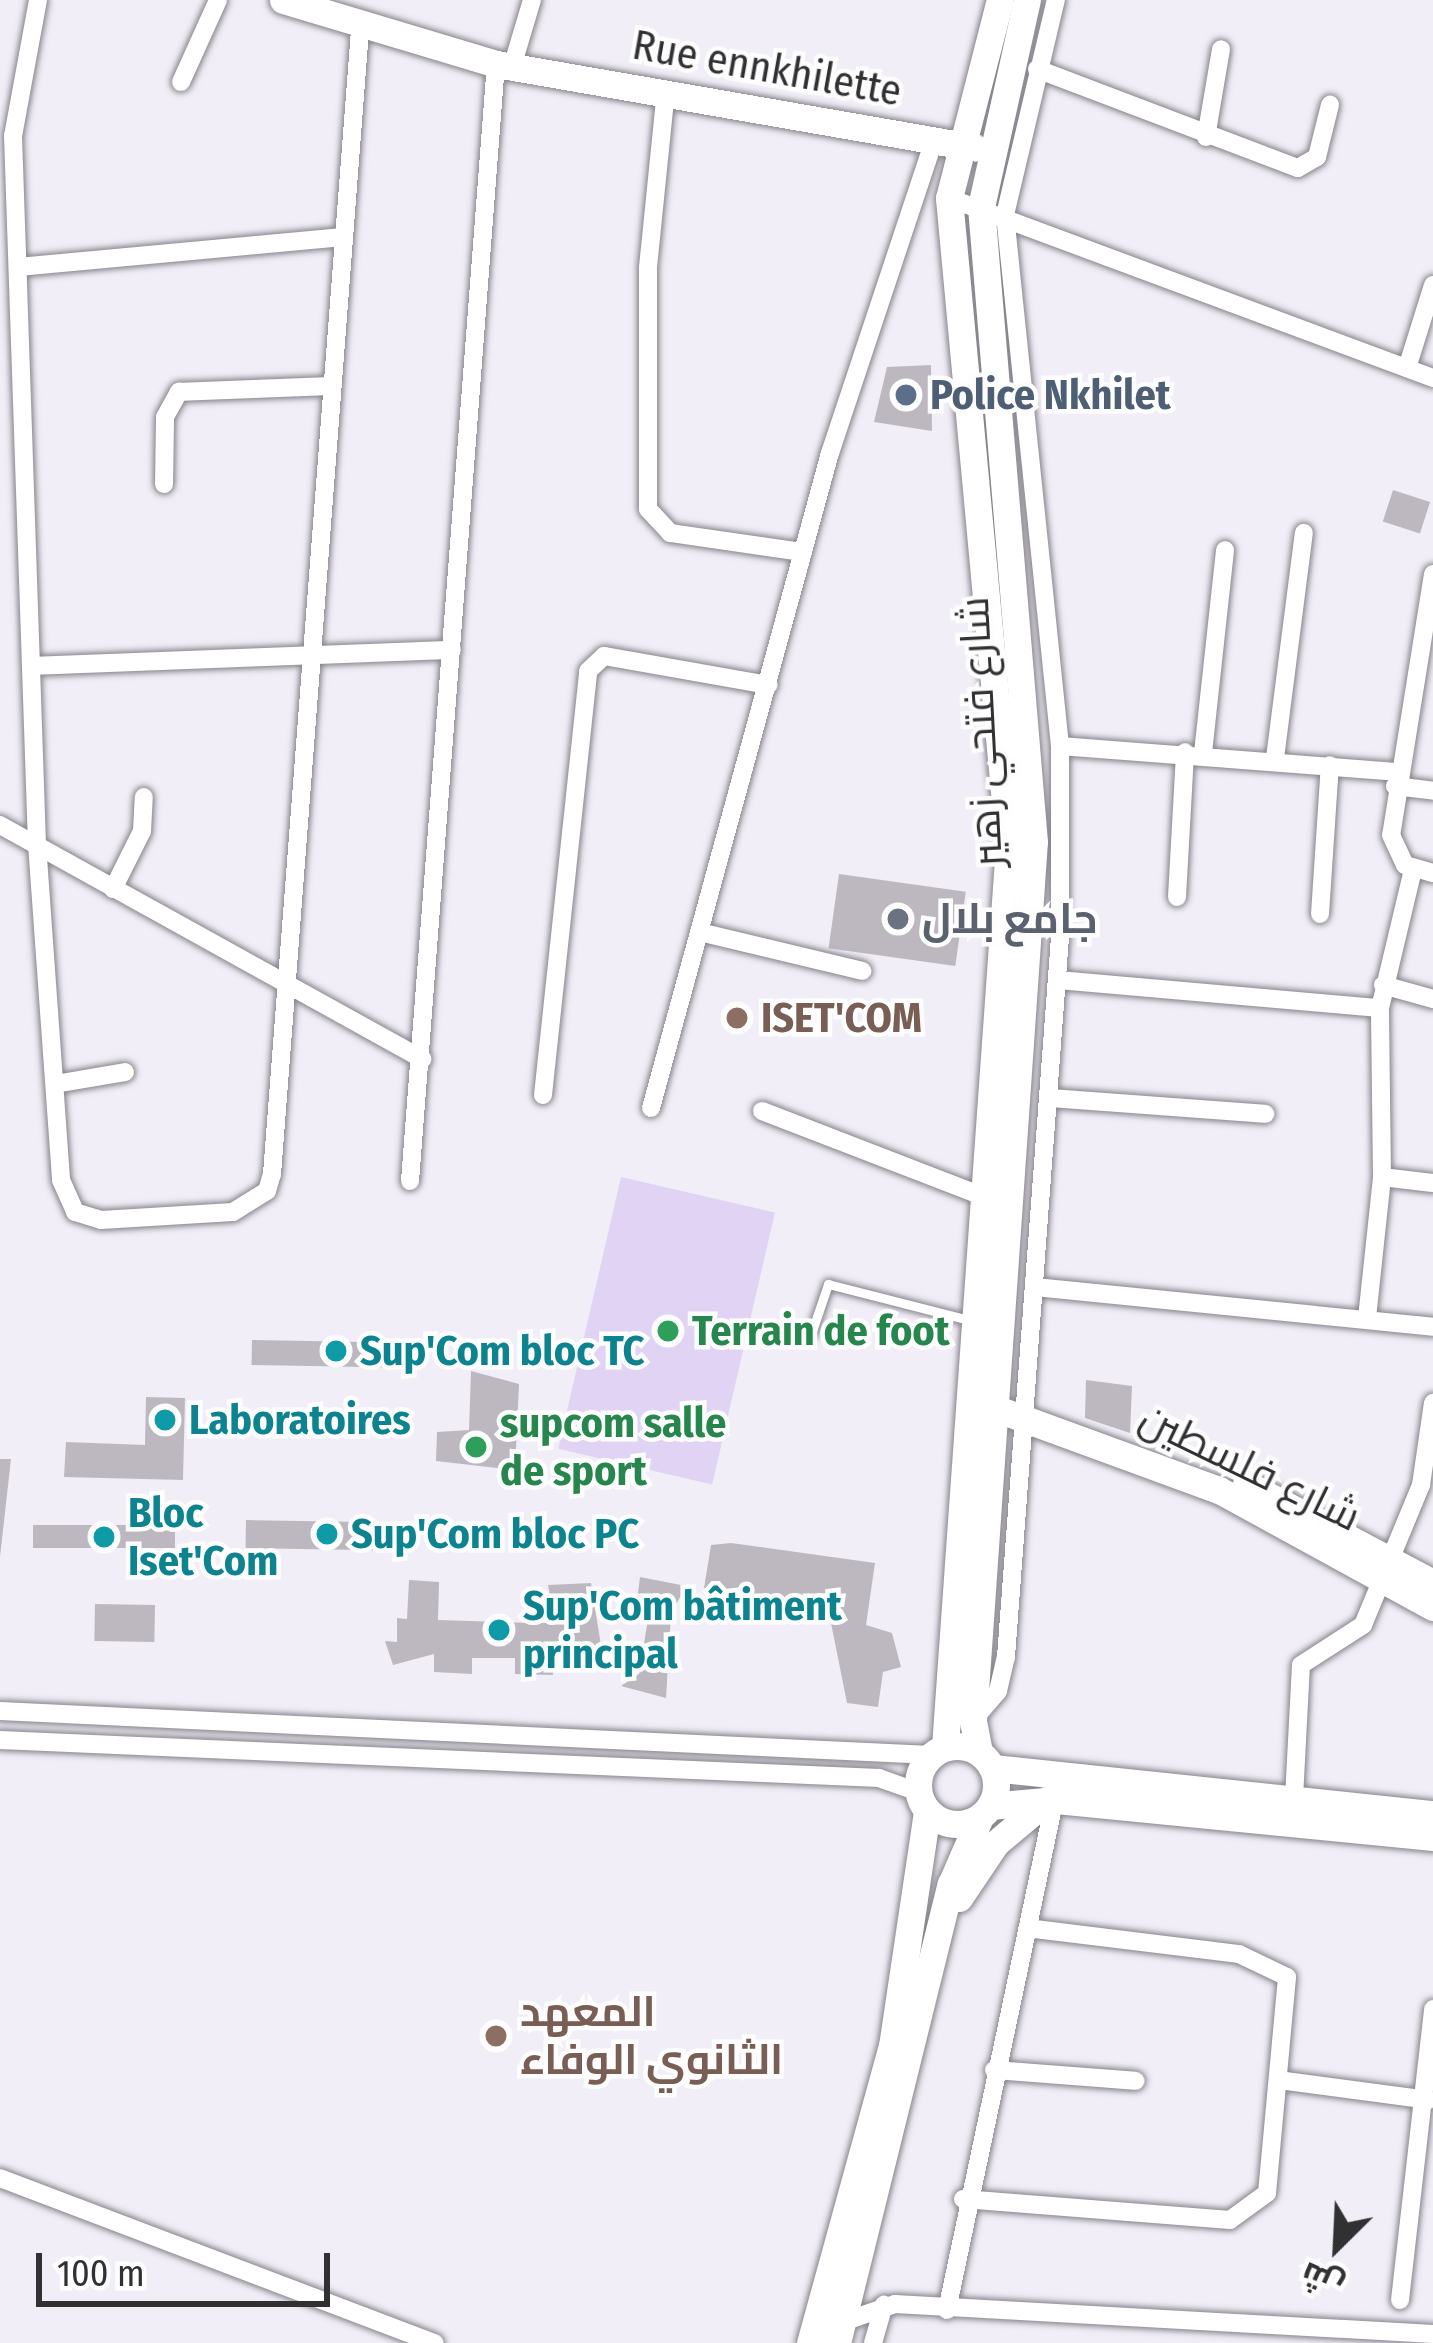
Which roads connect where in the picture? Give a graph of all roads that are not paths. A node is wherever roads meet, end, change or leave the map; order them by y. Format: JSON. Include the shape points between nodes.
{"nodes":[{"id":1,"x":38,"y":0,"type":"edge"},
{"id":2,"x":218,"y":0,"type":"edge"},
{"id":3,"x":532,"y":0,"type":"edge"},
{"id":4,"x":1000,"y":0,"type":"edge"},
{"id":5,"x":1027,"y":0,"type":"edge"},
{"id":6,"x":1056,"y":0,"type":"edge"},
{"id":7,"x":299,"y":3,"type":"edge"},
{"id":8,"x":360,"y":30,"type":"junction"},
{"id":9,"x":1221,"y":49,"type":"dead end"},
{"id":10,"x":504,"y":66,"type":"junction"},
{"id":11,"x":1036,"y":69,"type":"junction"},
{"id":12,"x":181,"y":82,"type":"dead end"},
{"id":13,"x":666,"y":90,"type":"junction"},
{"id":14,"x":1330,"y":105,"type":"dead end"},
{"id":15,"x":1206,"y":137,"type":"junction"},
{"id":16,"x":973,"y":148,"type":"junction"},
{"id":17,"x":950,"y":198,"type":"junction"},
{"id":18,"x":993,"y":211,"type":"junction"},
{"id":19,"x":340,"y":237,"type":"junction"},
{"id":20,"x":19,"y":266,"type":"junction"},
{"id":21,"x":1433,"y":285,"type":"edge"},
{"id":22,"x":1407,"y":368,"type":"junction"},
{"id":23,"x":1433,"y":378,"type":"edge"},
{"id":24,"x":328,"y":386,"type":"junction"},
{"id":25,"x":164,"y":484,"type":"dead end"},
{"id":26,"x":1304,"y":533,"type":"dead end"},
{"id":27,"x":1225,"y":550,"type":"dead end"},
{"id":28,"x":802,"y":552,"type":"junction"},
{"id":29,"x":1433,"y":574,"type":"edge"},
{"id":30,"x":1426,"y":644,"type":"edge"},
{"id":31,"x":452,"y":650,"type":"junction"},
{"id":32,"x":314,"y":651,"type":"junction"},
{"id":33,"x":34,"y":665,"type":"junction"},
{"id":34,"x":768,"y":685,"type":"junction"},
{"id":35,"x":1060,"y":746,"type":"junction"},
{"id":36,"x":1194,"y":752,"type":"junction"},
{"id":37,"x":1275,"y":758,"type":"junction"},
{"id":38,"x":1330,"y":766,"type":"junction"},
{"id":39,"x":1396,"y":779,"type":"junction"},
{"id":40,"x":1433,"y":791,"type":"edge"},
{"id":41,"x":144,"y":797,"type":"dead end"},
{"id":42,"x":0,"y":825,"type":"edge"},
{"id":43,"x":37,"y":844,"type":"junction"},
{"id":44,"x":1423,"y":871,"type":"edge"},
{"id":45,"x":112,"y":889,"type":"junction"},
{"id":46,"x":1177,"y":897,"type":"dead end"},
{"id":47,"x":1320,"y":914,"type":"dead end"},
{"id":48,"x":700,"y":932,"type":"junction"},
{"id":49,"x":862,"y":970,"type":"dead end"},
{"id":50,"x":1058,"y":980,"type":"junction"},
{"id":51,"x":288,"y":984,"type":"junction"},
{"id":52,"x":1383,"y":985,"type":"junction"},
{"id":53,"x":1433,"y":999,"type":"edge"},
{"id":54,"x":1380,"y":1008,"type":"junction"},
{"id":55,"x":422,"y":1059,"type":"junction"},
{"id":56,"x":125,"y":1072,"type":"dead end"},
{"id":57,"x":55,"y":1084,"type":"junction"},
{"id":58,"x":543,"y":1095,"type":"dead end"},
{"id":59,"x":1049,"y":1098,"type":"junction"},
{"id":60,"x":651,"y":1108,"type":"dead end"},
{"id":61,"x":762,"y":1111,"type":"dead end"},
{"id":62,"x":1265,"y":1114,"type":"dead end"},
{"id":63,"x":1382,"y":1177,"type":"junction"},
{"id":64,"x":410,"y":1180,"type":"dead end"},
{"id":65,"x":1433,"y":1183,"type":"edge"},
{"id":66,"x":990,"y":1199,"type":"junction"},
{"id":67,"x":1035,"y":1286,"type":"junction"},
{"id":68,"x":1366,"y":1318,"type":"junction"},
{"id":69,"x":980,"y":1323,"type":"junction"},
{"id":70,"x":1433,"y":1327,"type":"edge"},
{"id":71,"x":811,"y":1334,"type":"dead end"},
{"id":72,"x":1433,"y":1403,"type":"edge"},
{"id":73,"x":1013,"y":1405,"type":"junction"},
{"id":74,"x":1384,"y":1569,"type":"junction"},
{"id":75,"x":1433,"y":1583,"type":"edge"},
{"id":76,"x":1433,"y":1607,"type":"edge"},
{"id":77,"x":0,"y":1711,"type":"edge"},
{"id":78,"x":382,"y":1726,"type":"junction"},
{"id":79,"x":0,"y":1740,"type":"edge"},
{"id":80,"x":938,"y":1751,"type":"junction"},
{"id":81,"x":381,"y":1754,"type":"junction"},
{"id":82,"x":986,"y":1760,"type":"junction"},
{"id":83,"x":1053,"y":1793,"type":"junction"},
{"id":84,"x":1294,"y":1798,"type":"junction"},
{"id":85,"x":922,"y":1801,"type":"junction"},
{"id":86,"x":985,"y":1811,"type":"junction"},
{"id":87,"x":1433,"y":1814,"type":"edge"},
{"id":88,"x":1433,"y":1837,"type":"edge"},
{"id":89,"x":1028,"y":1928,"type":"junction"},
{"id":90,"x":940,"y":1940,"type":"junction"},
{"id":91,"x":1433,"y":2009,"type":"edge"},
{"id":92,"x":994,"y":2070,"type":"junction"},
{"id":93,"x":1279,"y":2080,"type":"junction"},
{"id":94,"x":1136,"y":2081,"type":"dead end"},
{"id":95,"x":1428,"y":2100,"type":"edge"},
{"id":96,"x":0,"y":2178,"type":"edge"},
{"id":97,"x":963,"y":2199,"type":"junction"},
{"id":98,"x":1400,"y":2300,"type":"dead end"},
{"id":99,"x":884,"y":2305,"type":"junction"},
{"id":100,"x":947,"y":2310,"type":"junction"},
{"id":101,"x":840,"y":2332,"type":"edge"},
{"id":102,"x":1433,"y":2334,"type":"edge"},
{"id":103,"x":435,"y":2343,"type":"edge"},
{"id":104,"x":810,"y":2343,"type":"edge"},
{"id":105,"x":873,"y":2343,"type":"edge"}],
"edges":[{"from":1,"to":20,"type":"street","via":[[13,136]]},
{"from":2,"to":12,"type":"street"},
{"from":3,"to":10,"type":"street"},
{"from":4,"to":16,"type":"street","name":"شارع فتحي زهير"},
{"from":5,"to":16,"type":"street","name":"شارع فتحي زهير"},
{"from":6,"to":11,"type":"street"},
{"from":7,"to":8,"type":"street","name":"Rue ennkhilette"},
{"from":8,"to":10,"type":"street","name":"Rue ennkhilette"},
{"from":8,"to":19,"type":"street"},
{"from":9,"to":15,"type":"street"},
{"from":10,"to":13,"type":"street","name":"Rue ennkhilette"},
{"from":10,"to":31,"type":"street"},
{"from":11,"to":15,"type":"street"},
{"from":11,"to":16,"type":"street"},
{"from":13,"to":16,"type":"street","name":"Rue ennkhilette"},
{"from":13,"to":28,"type":"street","via":[[648,268],[651,521]]},
{"from":14,"to":15,"type":"street","via":[[1306,167]]},
{"from":16,"to":17,"type":"street","name":"شارع فتحي زهير"},
{"from":16,"to":18,"type":"street","name":"شارع فتحي زهير"},
{"from":16,"to":28,"type":"street"},
{"from":17,"to":18,"type":"street"},
{"from":17,"to":66,"type":"street","name":"شارع فتحي زهير","via":[[1010,845]]},
{"from":18,"to":22,"type":"street"},
{"from":18,"to":35,"type":"street"},
{"from":18,"to":73,"type":"street","name":"شارع فتحي زهير","via":[[1034,842]]},
{"from":19,"to":20,"type":"street"},
{"from":19,"to":24,"type":"street"},
{"from":20,"to":33,"type":"street"},
{"from":21,"to":22,"type":"street"},
{"from":22,"to":23,"type":"street"},
{"from":24,"to":25,"type":"street","via":[[179,392],[165,417]]},
{"from":24,"to":32,"type":"street"},
{"from":26,"to":37,"type":"street"},
{"from":27,"to":36,"type":"street"},
{"from":28,"to":34,"type":"street"},
{"from":29,"to":30,"type":"street"},
{"from":30,"to":39,"type":"street"},
{"from":31,"to":32,"type":"street"},
{"from":31,"to":55,"type":"street"},
{"from":32,"to":33,"type":"street"},
{"from":32,"to":51,"type":"street"},
{"from":33,"to":43,"type":"street"},
{"from":34,"to":48,"type":"street"},
{"from":34,"to":58,"type":"street","via":[[604,656],[588,671]]},
{"from":35,"to":36,"type":"street"},
{"from":35,"to":50,"type":"street"},
{"from":36,"to":37,"type":"street"},
{"from":36,"to":46,"type":"street"},
{"from":37,"to":38,"type":"street"},
{"from":38,"to":39,"type":"street"},
{"from":38,"to":47,"type":"street"},
{"from":39,"to":40,"type":"street"},
{"from":39,"to":44,"type":"street","via":[[1394,850]]},
{"from":41,"to":45,"type":"street","via":[[142,832]]},
{"from":42,"to":43,"type":"street"},
{"from":43,"to":45,"type":"street"},
{"from":43,"to":57,"type":"street"},
{"from":44,"to":52,"type":"street"},
{"from":45,"to":51,"type":"street"},
{"from":48,"to":49,"type":"street"},
{"from":48,"to":60,"type":"street"},
{"from":50,"to":54,"type":"street"},
{"from":50,"to":59,"type":"street"},
{"from":51,"to":55,"type":"street"},
{"from":51,"to":57,"type":"street","via":[[272,1174],[250,1207],[101,1220],[75,1212],[61,1180]]},
{"from":52,"to":53,"type":"street"},
{"from":52,"to":54,"type":"street"},
{"from":54,"to":63,"type":"street"},
{"from":55,"to":64,"type":"street"},
{"from":56,"to":57,"type":"street"},
{"from":59,"to":62,"type":"street"},
{"from":59,"to":67,"type":"street"},
{"from":61,"to":66,"type":"street"},
{"from":63,"to":65,"type":"street"},
{"from":63,"to":68,"type":"street"},
{"from":66,"to":69,"type":"street","name":"شارع فتحي زهير"},
{"from":67,"to":68,"type":"street"},
{"from":67,"to":73,"type":"street"},
{"from":68,"to":70,"type":"street"},
{"from":69,"to":71,"type":"lane","via":[[828,1284]]},
{"from":69,"to":80,"type":"street","name":"شارع فتحي زهير"},
{"from":72,"to":74,"type":"street","via":[[1421,1485]]},
{"from":73,"to":74,"type":"street","name":"شارع فلسطين","via":[[1226,1473]]},
{"from":73,"to":82,"type":"street","name":"شارع فتحي زهير","via":[[973,1720]]},
{"from":74,"to":75,"type":"street","name":"شارع فلسطين"},
{"from":74,"to":76,"type":"street","name":"شارع فلسطين"},
{"from":74,"to":84,"type":"street","via":[[1355,1636],[1301,1665]]},
{"from":77,"to":78,"type":"street"},
{"from":78,"to":80,"type":"street"},
{"from":78,"to":81,"type":"lane"},
{"from":79,"to":81,"type":"street"},
{"from":80,"to":82,"type":"street"},
{"from":80,"to":85,"type":"street","name":"شارع فتحي زهير"},
{"from":81,"to":85,"type":"street","via":[[879,1778]]},
{"from":82,"to":83,"type":"street"},
{"from":82,"to":86,"type":"street","name":"شارع فتحي زهير"},
{"from":83,"to":84,"type":"street"},
{"from":83,"to":86,"type":"street"},
{"from":83,"to":88,"type":"street"},
{"from":83,"to":89,"type":"street"},
{"from":83,"to":90,"type":"street","via":[[969,1876]]},
{"from":84,"to":87,"type":"street"},
{"from":85,"to":86,"type":"street","via":[[946,1823]]},
{"from":85,"to":104,"type":"street","name":"شارع فتحي زهير","via":[[892,2046]]},
{"from":86,"to":90,"type":"street","name":"شارع فتحي زهير"},
{"from":89,"to":92,"type":"street"},
{"from":89,"to":93,"type":"street","via":[[1277,1966],[1291,1993]]},
{"from":90,"to":101,"type":"street"},
{"from":91,"to":95,"type":"street"},
{"from":92,"to":94,"type":"street"},
{"from":92,"to":97,"type":"street"},
{"from":93,"to":95,"type":"street"},
{"from":93,"to":97,"type":"street","via":[[1272,2169],[1253,2212],[1230,2220]]},
{"from":95,"to":98,"type":"street"},
{"from":96,"to":103,"type":"street"},
{"from":97,"to":100,"type":"street"},
{"from":99,"to":100,"type":"street"},
{"from":99,"to":101,"type":"street"},
{"from":99,"to":105,"type":"street"},
{"from":100,"to":102,"type":"street"}]}
